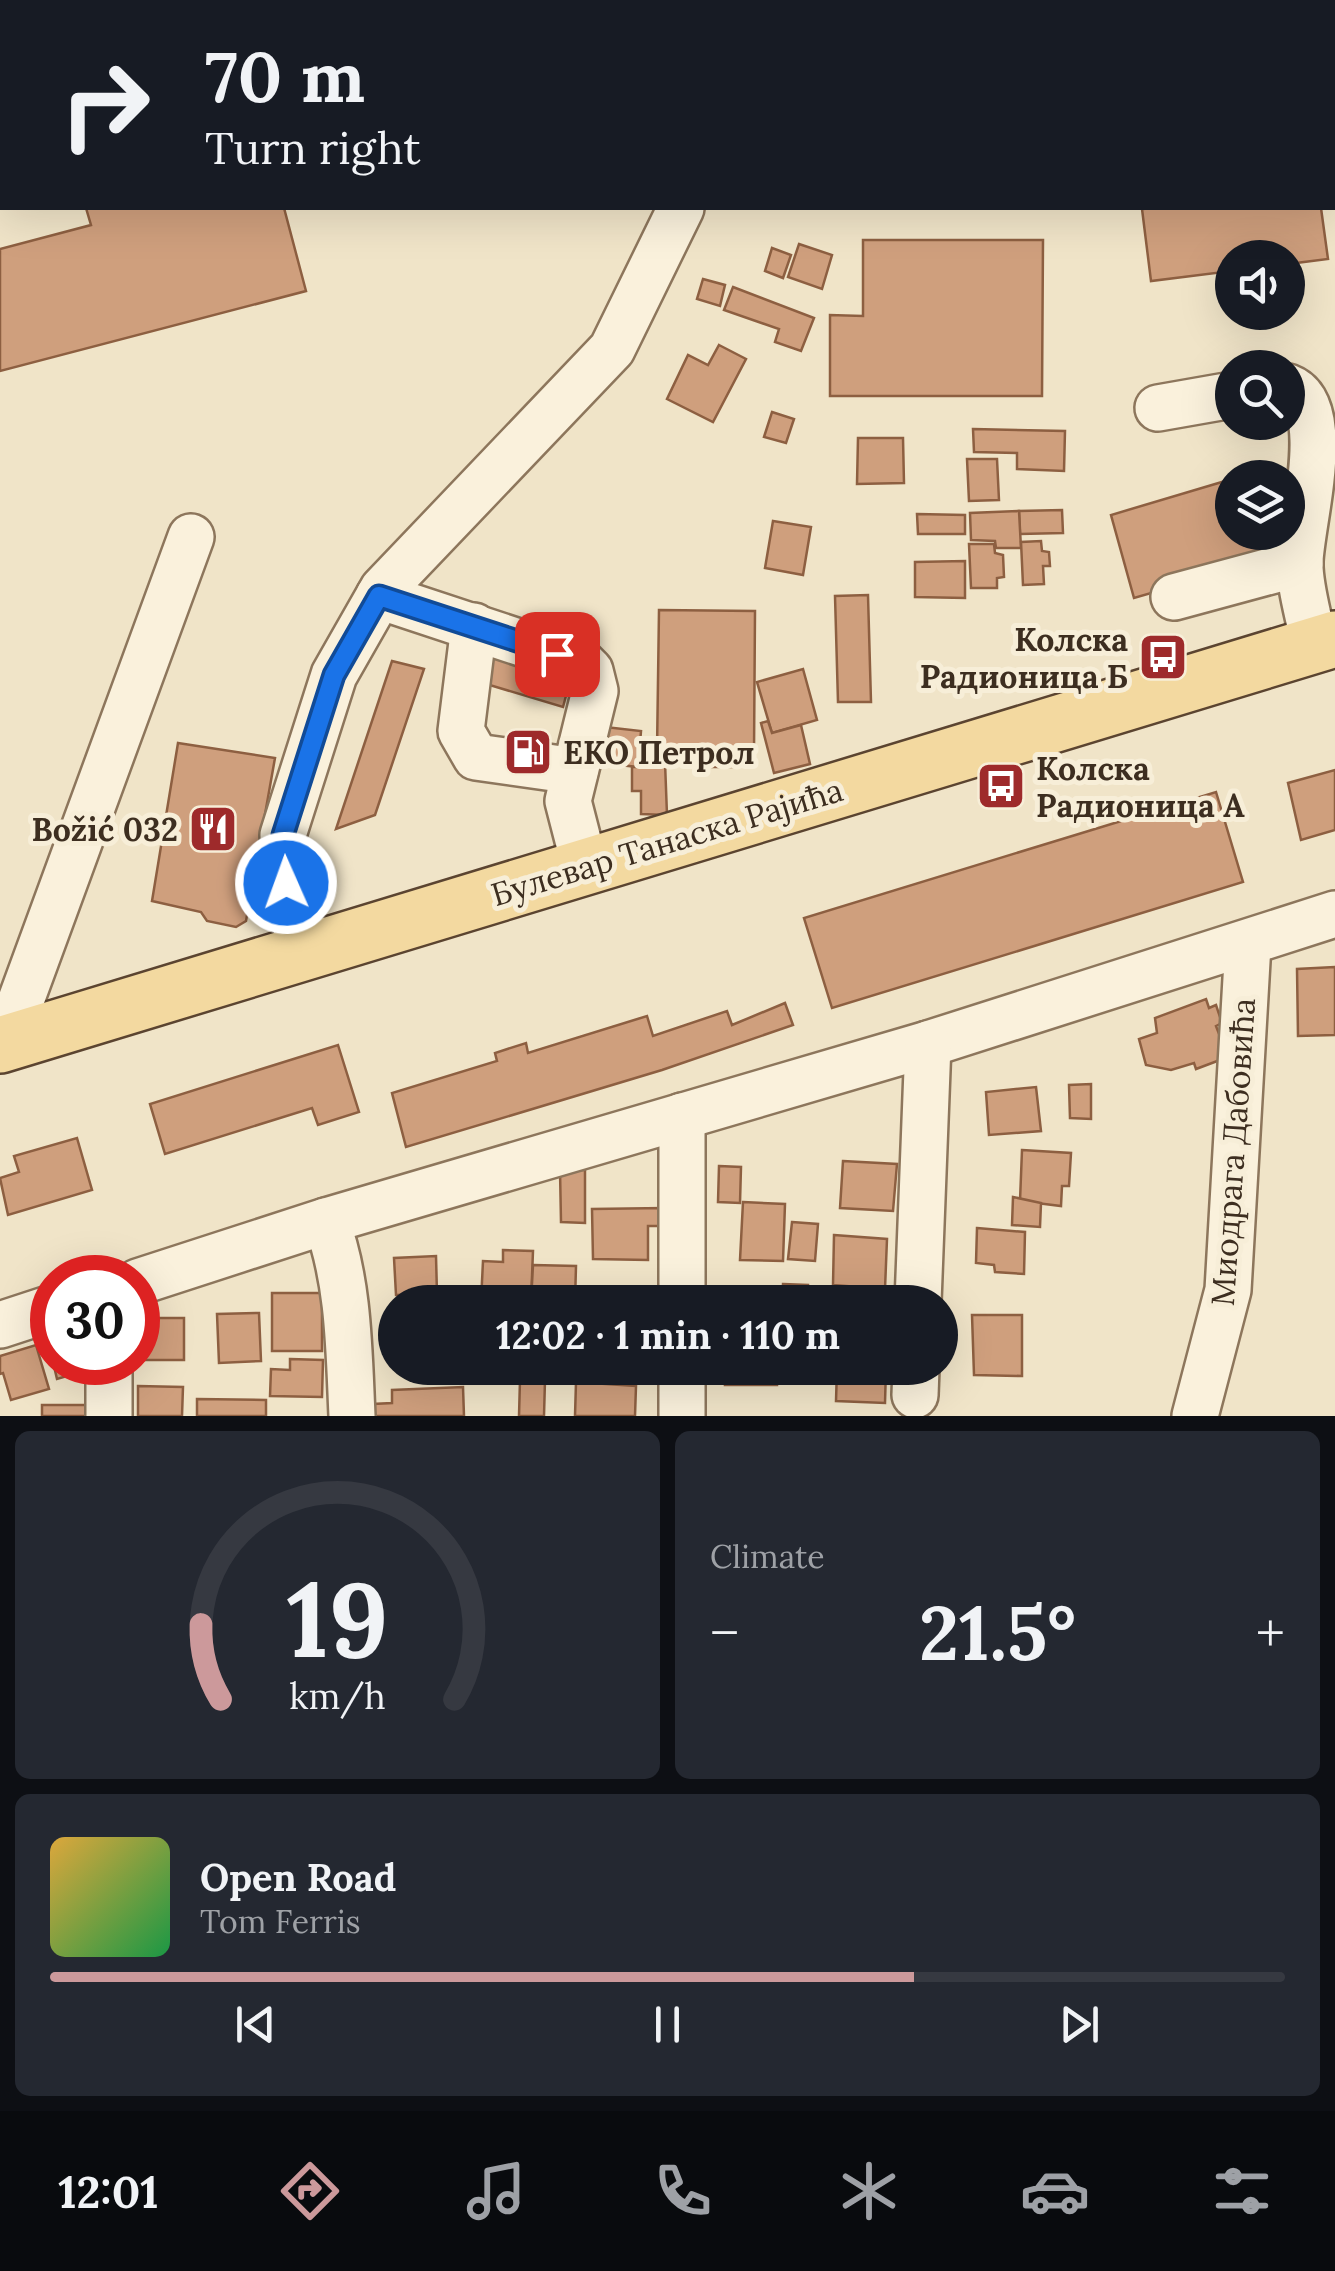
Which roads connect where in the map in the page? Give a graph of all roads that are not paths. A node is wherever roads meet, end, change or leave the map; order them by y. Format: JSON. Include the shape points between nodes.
{"nodes":[{"id":1,"x":680,"y":210,"type":"edge"},
{"id":2,"x":1215,"y":398,"type":"edge"},
{"id":3,"x":1305,"y":401,"type":"edge"},
{"id":4,"x":1158,"y":408,"type":"dead end"},
{"id":5,"x":191,"y":538,"type":"dead end"},
{"id":6,"x":1300,"y":563,"type":"junction"},
{"id":7,"x":379,"y":596,"type":"junction"},
{"id":8,"x":1174,"y":597,"type":"dead end"},
{"id":9,"x":474,"y":626,"type":"junction"},
{"id":10,"x":1325,"y":643,"type":"edge"},
{"id":11,"x":574,"y":771,"type":"junction"},
{"id":12,"x":585,"y":867,"type":"junction"},
{"id":13,"x":1335,"y":914,"type":"edge"},
{"id":14,"x":1248,"y":944,"type":"junction"},
{"id":15,"x":302,"y":952,"type":"junction"},
{"id":16,"x":2,"y":1044,"type":"edge"},
{"id":17,"x":928,"y":1044,"type":"junction"},
{"id":18,"x":682,"y":1116,"type":"junction"},
{"id":19,"x":326,"y":1221,"type":"junction"},
{"id":20,"x":160,"y":1275,"type":"edge"},
{"id":21,"x":682,"y":1285,"type":"edge"},
{"id":22,"x":919,"y":1285,"type":"edge"},
{"id":23,"x":30,"y":1315,"type":"edge"},
{"id":24,"x":0,"y":1324,"type":"edge"},
{"id":25,"x":109,"y":1385,"type":"edge"},
{"id":26,"x":682,"y":1385,"type":"edge"},
{"id":27,"x":109,"y":1416,"type":"edge"},
{"id":28,"x":352,"y":1416,"type":"edge"},
{"id":29,"x":682,"y":1416,"type":"edge"},
{"id":30,"x":1195,"y":1416,"type":"edge"}],
"edges":[{"from":1,"to":7,"type":"street","via":[[612,349]]},
{"from":2,"to":4,"type":"street"},
{"from":3,"to":6,"type":"street","via":[[1321,439]]},
{"from":5,"to":16,"type":"street"},
{"from":6,"to":8,"type":"street"},
{"from":6,"to":10,"type":"street"},
{"from":7,"to":9,"type":"street"},
{"from":7,"to":15,"type":"street","via":[[334,675],[283,835]]},
{"from":9,"to":11,"type":"street","via":[[582,663],[590,672],[595,691]]},
{"from":9,"to":11,"type":"street","via":[[461,731],[469,750]]},
{"from":10,"to":12,"type":"main road","name":"Булевар Танаска Рајића"},
{"from":11,"to":12,"type":"street","via":[[568,801]]},
{"from":12,"to":15,"type":"main road","name":"Булевар Танаска Рајића"},
{"from":13,"to":14,"type":"street"},
{"from":14,"to":17,"type":"street"},
{"from":14,"to":30,"type":"street","name":"Миодрага Дабовића","via":[[1228,1290]]},
{"from":15,"to":16,"type":"main road","name":"Булевар Танаска Рајића"},
{"from":17,"to":18,"type":"street"},
{"from":17,"to":22,"type":"street"},
{"from":18,"to":19,"type":"street"},
{"from":18,"to":21,"type":"street"},
{"from":19,"to":20,"type":"street"},
{"from":19,"to":28,"type":"street","via":[[341,1280]]},
{"from":23,"to":24,"type":"street"},
{"from":25,"to":27,"type":"street"},
{"from":26,"to":29,"type":"street"}]}
